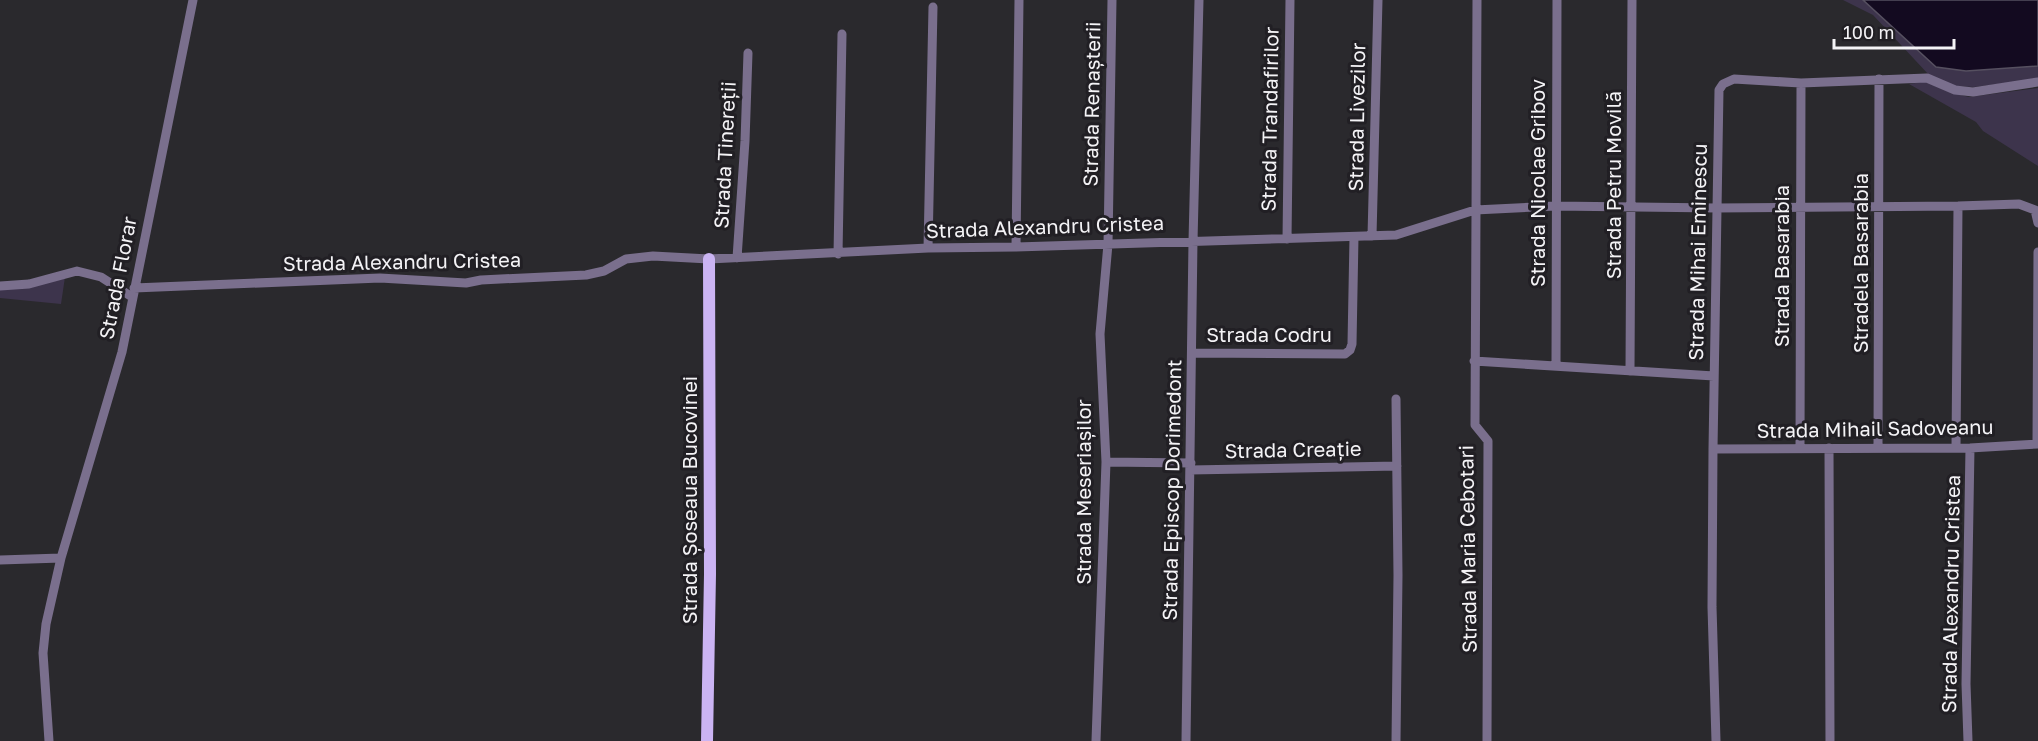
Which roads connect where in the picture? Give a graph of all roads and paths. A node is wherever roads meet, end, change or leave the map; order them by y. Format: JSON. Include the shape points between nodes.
{"nodes":[{"id":1,"x":193,"y":0,"type":"edge"},
{"id":2,"x":1019,"y":0,"type":"edge"},
{"id":3,"x":1112,"y":0,"type":"edge"},
{"id":4,"x":1199,"y":0,"type":"edge"},
{"id":5,"x":1290,"y":0,"type":"edge"},
{"id":6,"x":1378,"y":0,"type":"edge"},
{"id":7,"x":1477,"y":0,"type":"edge"},
{"id":8,"x":1557,"y":0,"type":"edge"},
{"id":9,"x":1632,"y":0,"type":"edge"},
{"id":10,"x":933,"y":7,"type":"dead end"},
{"id":11,"x":842,"y":34,"type":"dead end"},
{"id":12,"x":748,"y":53,"type":"dead end"},
{"id":13,"x":1879,"y":79,"type":"junction"},
{"id":14,"x":2038,"y":82,"type":"edge"},
{"id":15,"x":1801,"y":83,"type":"junction"},
{"id":16,"x":1555,"y":206,"type":"junction"},
{"id":17,"x":1800,"y":206,"type":"junction"},
{"id":18,"x":1879,"y":206,"type":"junction"},
{"id":19,"x":1958,"y":206,"type":"junction"},
{"id":20,"x":1632,"y":208,"type":"junction"},
{"id":21,"x":1716,"y":208,"type":"junction"},
{"id":22,"x":1475,"y":210,"type":"junction"},
{"id":23,"x":2038,"y":223,"type":"edge"},
{"id":24,"x":1372,"y":236,"type":"junction"},
{"id":25,"x":1354,"y":237,"type":"junction"},
{"id":26,"x":1287,"y":239,"type":"junction"},
{"id":27,"x":1193,"y":241,"type":"junction"},
{"id":28,"x":1108,"y":244,"type":"junction"},
{"id":29,"x":1016,"y":247,"type":"junction"},
{"id":30,"x":928,"y":248,"type":"junction"},
{"id":31,"x":2038,"y":252,"type":"edge"},
{"id":32,"x":838,"y":254,"type":"junction"},
{"id":33,"x":737,"y":258,"type":"junction"},
{"id":34,"x":709,"y":259,"type":"junction"},
{"id":35,"x":0,"y":286,"type":"edge"},
{"id":36,"x":133,"y":292,"type":"junction"},
{"id":37,"x":1193,"y":353,"type":"junction"},
{"id":38,"x":1474,"y":361,"type":"junction"},
{"id":39,"x":1556,"y":365,"type":"junction"},
{"id":40,"x":1630,"y":371,"type":"junction"},
{"id":41,"x":1714,"y":376,"type":"junction"},
{"id":42,"x":1396,"y":399,"type":"dead end"},
{"id":43,"x":2037,"y":444,"type":"edge"},
{"id":44,"x":1878,"y":447,"type":"junction"},
{"id":45,"x":1800,"y":448,"type":"junction"},
{"id":46,"x":1829,"y":448,"type":"junction"},
{"id":47,"x":1956,"y":448,"type":"junction"},
{"id":48,"x":1971,"y":448,"type":"junction"},
{"id":49,"x":1713,"y":449,"type":"junction"},
{"id":50,"x":1106,"y":462,"type":"junction"},
{"id":51,"x":1190,"y":466,"type":"junction"},
{"id":52,"x":1396,"y":466,"type":"junction"},
{"id":53,"x":61,"y":558,"type":"junction"},
{"id":54,"x":0,"y":560,"type":"edge"},
{"id":55,"x":49,"y":741,"type":"edge"},
{"id":56,"x":707,"y":741,"type":"edge"},
{"id":57,"x":1096,"y":741,"type":"edge"},
{"id":58,"x":1186,"y":741,"type":"edge"},
{"id":59,"x":1396,"y":741,"type":"edge"},
{"id":60,"x":1487,"y":741,"type":"edge"},
{"id":61,"x":1716,"y":741,"type":"edge"},
{"id":62,"x":1830,"y":741,"type":"edge"},
{"id":63,"x":1968,"y":741,"type":"edge"}],
"edges":[{"from":1,"to":36,"type":"street","name":"Strada Florar"},
{"from":2,"to":29,"type":"street"},
{"from":3,"to":28,"type":"street","name":"Strada Renașterii"},
{"from":4,"to":27,"type":"street","name":"Strada Episcop Dorimedont"},
{"from":5,"to":26,"type":"street","name":"Strada Trandafirilor"},
{"from":6,"to":24,"type":"street","name":"Strada Livezilor"},
{"from":7,"to":22,"type":"street","name":"Strada Maria Cebotari"},
{"from":8,"to":16,"type":"street","name":"Strada Nicolae Gribov"},
{"from":9,"to":20,"type":"street","name":"Strada Petru Movilă"},
{"from":10,"to":30,"type":"street"},
{"from":11,"to":32,"type":"street"},
{"from":12,"to":33,"type":"street","name":"Strada Tinereții"},
{"from":13,"to":14,"type":"street","name":"Strada Mihai Eminescu","via":[[1927,78],[1955,90],[1973,92]]},
{"from":13,"to":15,"type":"street","name":"Strada Mihai Eminescu"},
{"from":13,"to":18,"type":"street","name":"Stradela Basarabia"},
{"from":15,"to":17,"type":"street","name":"Strada Basarabia"},
{"from":15,"to":21,"type":"street","name":"Strada Mihai Eminescu","via":[[1734,79],[1723,84],[1719,90]]},
{"from":16,"to":20,"type":"street","name":"Strada Alexandru Cristea"},
{"from":16,"to":22,"type":"street","name":"Strada Alexandru Cristea"},
{"from":16,"to":39,"type":"street","name":"Strada Nicolae Gribov"},
{"from":17,"to":18,"type":"street","name":"Strada Alexandru Cristea"},
{"from":17,"to":21,"type":"street","name":"Strada Alexandru Cristea"},
{"from":17,"to":45,"type":"street","name":"Strada Basarabia"},
{"from":18,"to":19,"type":"street","name":"Strada Alexandru Cristea"},
{"from":18,"to":44,"type":"street","name":"Stradela Basarabia"},
{"from":19,"to":23,"type":"street","name":"Strada Alexandru Cristea","via":[[2019,204],[2035,210]]},
{"from":19,"to":47,"type":"street","name":"Strada Alexandru Cristea"},
{"from":20,"to":21,"type":"street","name":"Strada Alexandru Cristea"},
{"from":20,"to":40,"type":"street","name":"Strada Petru Movilă"},
{"from":21,"to":41,"type":"street","name":"Strada Mihai Eminescu"},
{"from":22,"to":24,"type":"street","name":"Strada Alexandru Cristea","via":[[1396,235]]},
{"from":22,"to":38,"type":"street","name":"Strada Maria Cebotari"},
{"from":24,"to":25,"type":"street","name":"Strada Alexandru Cristea"},
{"from":25,"to":26,"type":"street","name":"Strada Alexandru Cristea"},
{"from":25,"to":37,"type":"street","name":"Strada Codru","via":[[1352,344],[1345,354]]},
{"from":26,"to":27,"type":"street","name":"Strada Alexandru Cristea"},
{"from":27,"to":28,"type":"street","name":"Strada Alexandru Cristea"},
{"from":27,"to":37,"type":"street","name":"Strada Episcop Dorimedont"},
{"from":28,"to":29,"type":"street","name":"Strada Alexandru Cristea"},
{"from":28,"to":50,"type":"street","name":"Strada Meseriașilor","via":[[1100,334]]},
{"from":29,"to":30,"type":"street","name":"Strada Alexandru Cristea"},
{"from":30,"to":32,"type":"street","name":"Strada Alexandru Cristea"},
{"from":31,"to":43,"type":"street"},
{"from":32,"to":33,"type":"street","name":"Strada Alexandru Cristea"},
{"from":33,"to":34,"type":"street","name":"Strada Alexandru Cristea"},
{"from":34,"to":36,"type":"street","name":"Strada Alexandru Cristea","via":[[653,256],[626,259],[586,275],[466,283],[380,278]]},
{"from":34,"to":56,"type":"main road","name":"Strada Șoseaua Bucovinei"},
{"from":35,"to":36,"type":"street","via":[[29,284],[77,271]]},
{"from":36,"to":53,"type":"street","name":"Strada Florar","via":[[122,352]]},
{"from":37,"to":51,"type":"street","name":"Strada Episcop Dorimedont"},
{"from":38,"to":39,"type":"street"},
{"from":38,"to":60,"type":"street","name":"Strada Maria Cebotari","via":[[1475,425],[1488,441]]},
{"from":39,"to":40,"type":"street"},
{"from":40,"to":41,"type":"street"},
{"from":41,"to":49,"type":"street","name":"Strada Mihai Eminescu"},
{"from":42,"to":52,"type":"street"},
{"from":43,"to":48,"type":"street","name":"Strada Mihail Sadoveanu"},
{"from":44,"to":46,"type":"street","name":"Strada Mihail Sadoveanu"},
{"from":44,"to":47,"type":"street","name":"Strada Mihail Sadoveanu"},
{"from":45,"to":46,"type":"street","name":"Strada Mihail Sadoveanu"},
{"from":45,"to":49,"type":"street","name":"Strada Mihail Sadoveanu"},
{"from":46,"to":62,"type":"street"},
{"from":47,"to":48,"type":"street","name":"Strada Mihail Sadoveanu"},
{"from":48,"to":63,"type":"street","name":"Strada Alexandru Cristea"},
{"from":49,"to":61,"type":"street","name":"Strada Mihai Eminescu"},
{"from":50,"to":51,"type":"street","name":"Strada Creație"},
{"from":50,"to":57,"type":"street","name":"Strada Meseriașilor"},
{"from":51,"to":52,"type":"street","name":"Strada Creație"},
{"from":51,"to":58,"type":"street","name":"Strada Episcop Dorimedont"},
{"from":52,"to":59,"type":"street"},
{"from":53,"to":54,"type":"street"},
{"from":53,"to":55,"type":"street","name":"Strada Florar","via":[[43,653]]}]}
